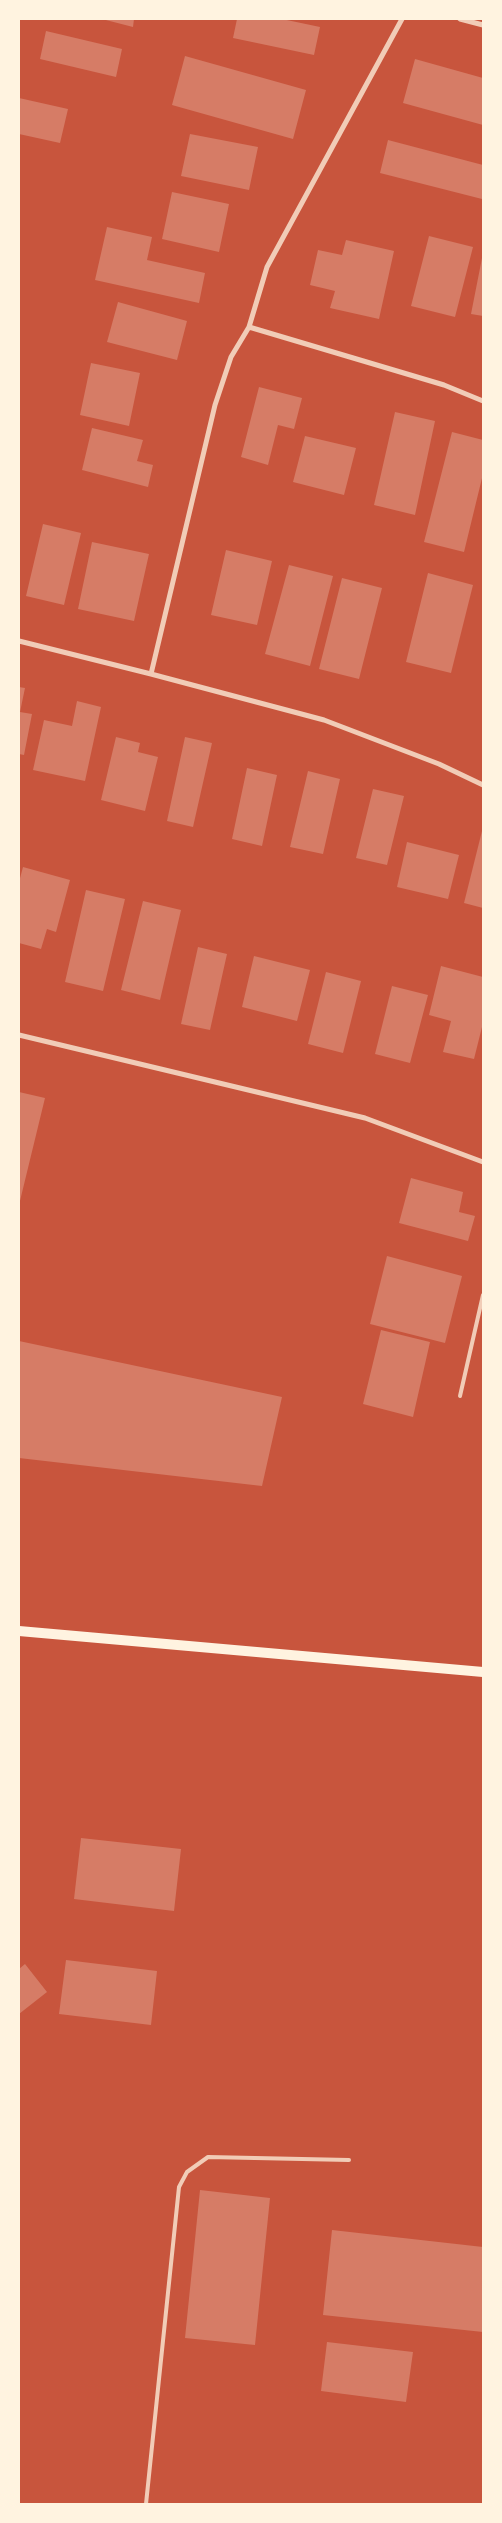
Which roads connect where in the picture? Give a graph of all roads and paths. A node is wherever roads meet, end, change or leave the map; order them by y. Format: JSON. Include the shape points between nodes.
{"nodes":[{"id":1,"x":402,"y":19,"type":"edge"},
{"id":2,"x":460,"y":19,"type":"edge"},
{"id":3,"x":483,"y":25,"type":"edge"},
{"id":4,"x":249,"y":327,"type":"junction"},
{"id":5,"x":483,"y":401,"type":"edge"},
{"id":6,"x":19,"y":641,"type":"edge"},
{"id":7,"x":151,"y":674,"type":"junction"},
{"id":8,"x":483,"y":784,"type":"edge"},
{"id":9,"x":19,"y":1035,"type":"edge"},
{"id":10,"x":483,"y":1162,"type":"edge"},
{"id":11,"x":483,"y":1295,"type":"edge"},
{"id":12,"x":460,"y":1396,"type":"dead end"},
{"id":13,"x":19,"y":1632,"type":"edge"},
{"id":14,"x":483,"y":1672,"type":"edge"},
{"id":15,"x":349,"y":2160,"type":"dead end"},
{"id":16,"x":146,"y":2504,"type":"edge"}],
"edges":[{"from":1,"to":4,"type":"street","via":[[267,267]]},
{"from":2,"to":3,"type":"street"},
{"from":4,"to":5,"type":"street","via":[[444,385]]},
{"from":4,"to":7,"type":"street","via":[[231,357],[215,405]]},
{"from":6,"to":7,"type":"street"},
{"from":7,"to":8,"type":"street","via":[[324,720]]},
{"from":9,"to":10,"type":"street","via":[[365,1118]]},
{"from":11,"to":12,"type":"lane"},
{"from":13,"to":14,"type":"main road"},
{"from":15,"to":16,"type":"lane","via":[[208,2157],[187,2172],[179,2187]]}]}
